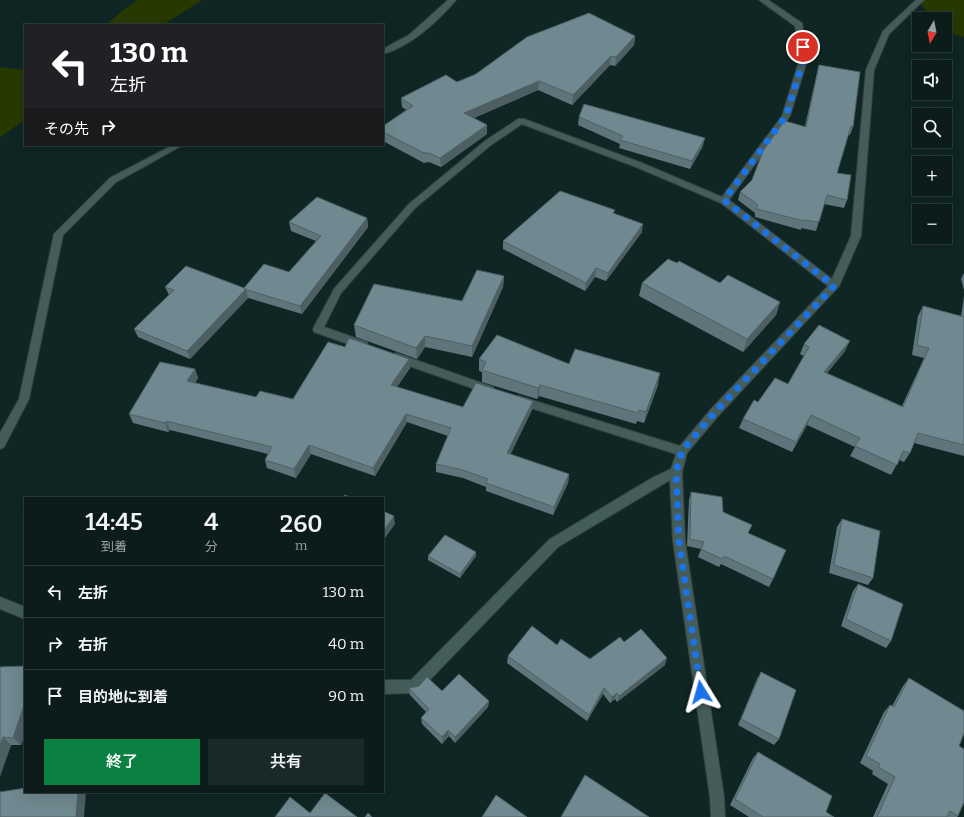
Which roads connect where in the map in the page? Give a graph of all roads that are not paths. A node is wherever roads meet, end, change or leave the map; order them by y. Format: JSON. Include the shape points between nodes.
{"nodes":[{"id":1,"x":452,"y":0,"type":"edge"},
{"id":2,"x":763,"y":0,"type":"edge"},
{"id":3,"x":920,"y":0,"type":"edge"},
{"id":4,"x":384,"y":52,"type":"edge"},
{"id":5,"x":177,"y":146,"type":"edge"},
{"id":6,"x":724,"y":200,"type":"junction"},
{"id":7,"x":834,"y":286,"type":"junction"},
{"id":8,"x":370,"y":348,"type":"edge"},
{"id":9,"x":384,"y":353,"type":"edge"},
{"id":10,"x":495,"y":392,"type":"edge"},
{"id":11,"x":510,"y":397,"type":"edge"},
{"id":12,"x":0,"y":444,"type":"edge"},
{"id":13,"x":682,"y":451,"type":"junction"},
{"id":14,"x":676,"y":472,"type":"junction"},
{"id":15,"x":0,"y":603,"type":"edge"},
{"id":16,"x":24,"y":613,"type":"edge"},
{"id":17,"x":384,"y":687,"type":"edge"},
{"id":18,"x":718,"y":817,"type":"edge"}],
"edges":[{"from":1,"to":4,"type":"street","via":[[426,25],[397,46]]},
{"from":2,"to":6,"type":"street","via":[[799,24],[804,58],[786,116]]},
{"from":3,"to":7,"type":"street","via":[[886,34],[870,70],[856,236]]},
{"from":5,"to":12,"type":"street","via":[[113,180],[59,234],[24,399]]},
{"from":6,"to":7,"type":"street"},
{"from":6,"to":8,"type":"street","via":[[639,165],[521,122],[488,143],[412,206],[337,291],[318,329]]},
{"from":7,"to":13,"type":"street","via":[[715,412]]},
{"from":9,"to":10,"type":"street"},
{"from":11,"to":13,"type":"street"},
{"from":13,"to":14,"type":"street"},
{"from":14,"to":17,"type":"street","via":[[656,481],[554,543],[414,686]]},
{"from":14,"to":18,"type":"street","via":[[679,541]]},
{"from":15,"to":16,"type":"street"}]}
